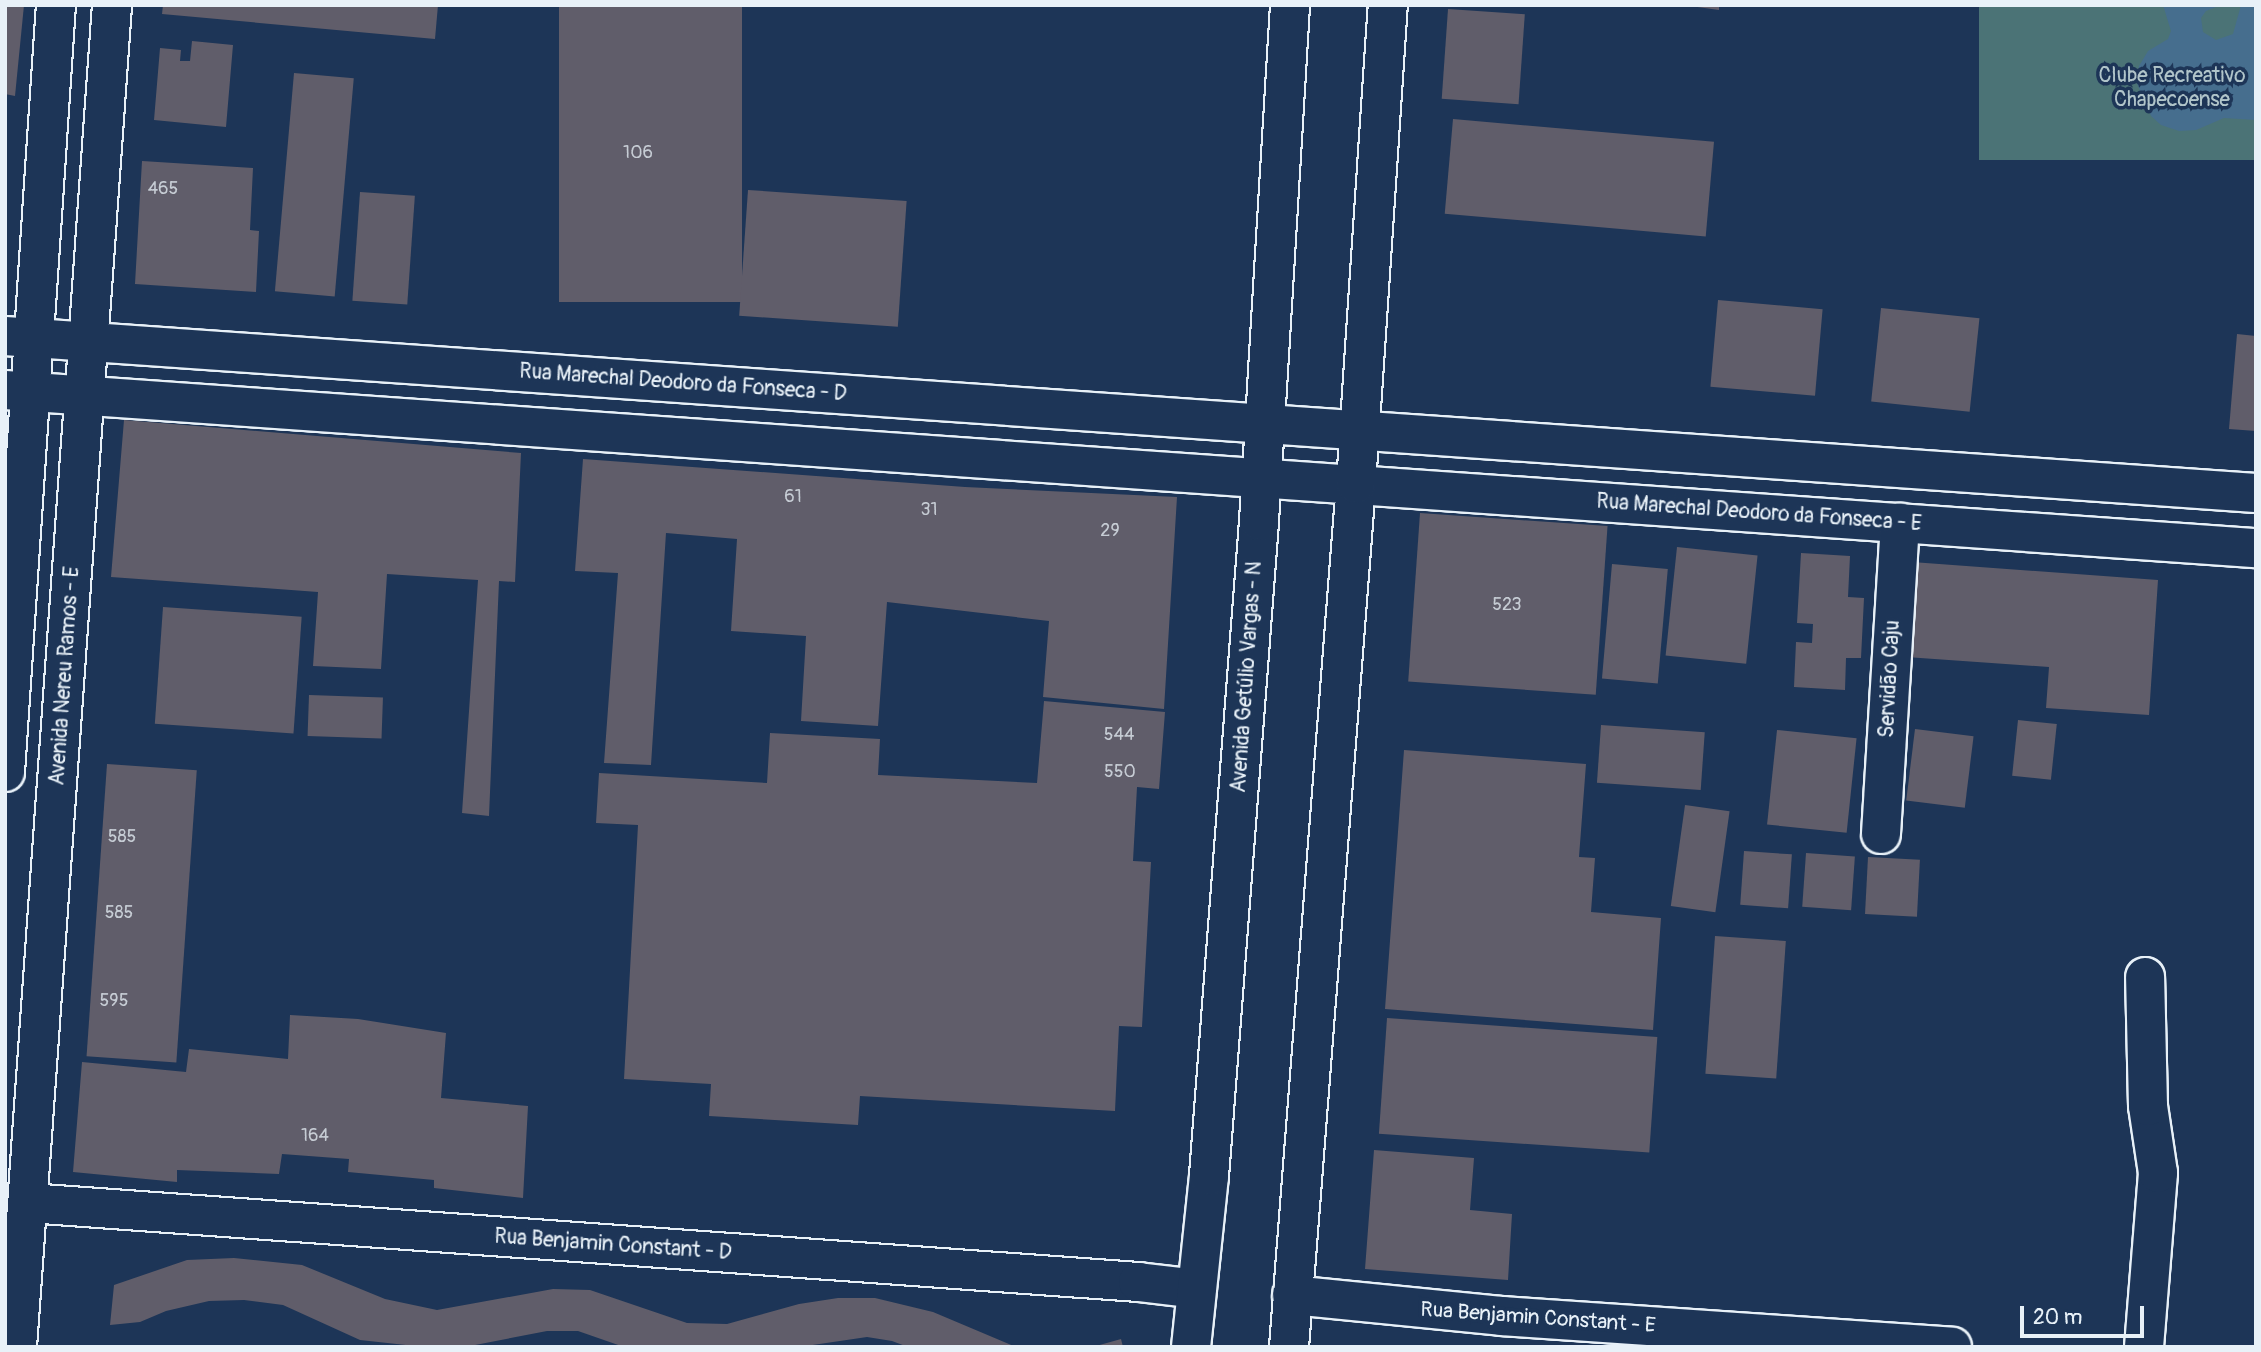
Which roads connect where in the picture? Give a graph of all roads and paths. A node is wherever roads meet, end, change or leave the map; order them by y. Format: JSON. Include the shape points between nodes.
{"nodes":[{"id":1,"x":56,"y":5,"type":"edge"},
{"id":2,"x":112,"y":5,"type":"edge"},
{"id":3,"x":1290,"y":5,"type":"edge"},
{"id":4,"x":1388,"y":5,"type":"edge"},
{"id":5,"x":21,"y":337,"type":"edge"},
{"id":6,"x":88,"y":341,"type":"junction"},
{"id":7,"x":19,"y":391,"type":"edge"},
{"id":8,"x":85,"y":396,"type":"junction"},
{"id":9,"x":1266,"y":424,"type":"junction"},
{"id":10,"x":1360,"y":431,"type":"junction"},
{"id":11,"x":1262,"y":478,"type":"junction"},
{"id":12,"x":1356,"y":484,"type":"junction"},
{"id":13,"x":2256,"y":493,"type":"edge"},
{"id":14,"x":1900,"y":523,"type":"junction"},
{"id":15,"x":2256,"y":548,"type":"edge"},
{"id":16,"x":5,"y":772,"type":"edge"},
{"id":17,"x":1881,"y":834,"type":"dead end"},
{"id":18,"x":2146,"y":977,"type":"dead end"},
{"id":19,"x":27,"y":1203,"type":"junction"},
{"id":20,"x":1198,"y":1289,"type":"junction"},
{"id":21,"x":1292,"y":1295,"type":"junction"},
{"id":22,"x":17,"y":1347,"type":"edge"},
{"id":23,"x":1191,"y":1347,"type":"edge"},
{"id":24,"x":1289,"y":1347,"type":"edge"},
{"id":25,"x":1952,"y":1347,"type":"edge"},
{"id":26,"x":2144,"y":1347,"type":"edge"}],
"edges":[{"from":1,"to":5,"type":"street"},
{"from":2,"to":6,"type":"street","name":"Avenida Nereu Ramos - E"},
{"from":3,"to":9,"type":"street","name":"Avenida Getúlio Vargas - N"},
{"from":4,"to":10,"type":"street"},
{"from":5,"to":6,"type":"street","name":"Rua Marechal Deodoro da Fonseca - D"},
{"from":5,"to":7,"type":"street"},
{"from":6,"to":8,"type":"street","name":"Avenida Nereu Ramos - E"},
{"from":6,"to":9,"type":"street","name":"Rua Marechal Deodoro da Fonseca - D"},
{"from":7,"to":8,"type":"street"},
{"from":7,"to":16,"type":"street"},
{"from":8,"to":11,"type":"street"},
{"from":8,"to":19,"type":"street","name":"Avenida Nereu Ramos - E"},
{"from":9,"to":10,"type":"street","name":"Rua Marechal Deodoro da Fonseca - D"},
{"from":9,"to":11,"type":"street","name":"Avenida Getúlio Vargas - N"},
{"from":10,"to":12,"type":"street"},
{"from":10,"to":13,"type":"street"},
{"from":11,"to":12,"type":"street","name":"Rua Marechal Deodoro da Fonseca - E"},
{"from":11,"to":20,"type":"street","name":"Avenida Getúlio Vargas - N"},
{"from":12,"to":14,"type":"street","name":"Rua Marechal Deodoro da Fonseca - E"},
{"from":12,"to":21,"type":"street"},
{"from":14,"to":15,"type":"street","name":"Rua Marechal Deodoro da Fonseca - E"},
{"from":14,"to":17,"type":"street","name":"Servidão Caju"},
{"from":18,"to":26,"type":"street","via":[[2148,1106],[2158,1173]]},
{"from":19,"to":20,"type":"street","name":"Rua Benjamin Constant - D"},
{"from":19,"to":22,"type":"street","name":"Avenida Nereu Ramos - E"},
{"from":20,"to":23,"type":"street","name":"Avenida Getúlio Vargas - N"},
{"from":21,"to":24,"type":"street"},
{"from":21,"to":25,"type":"street","name":"Rua Benjamin Constant - E","via":[[1489,1315]]}]}
